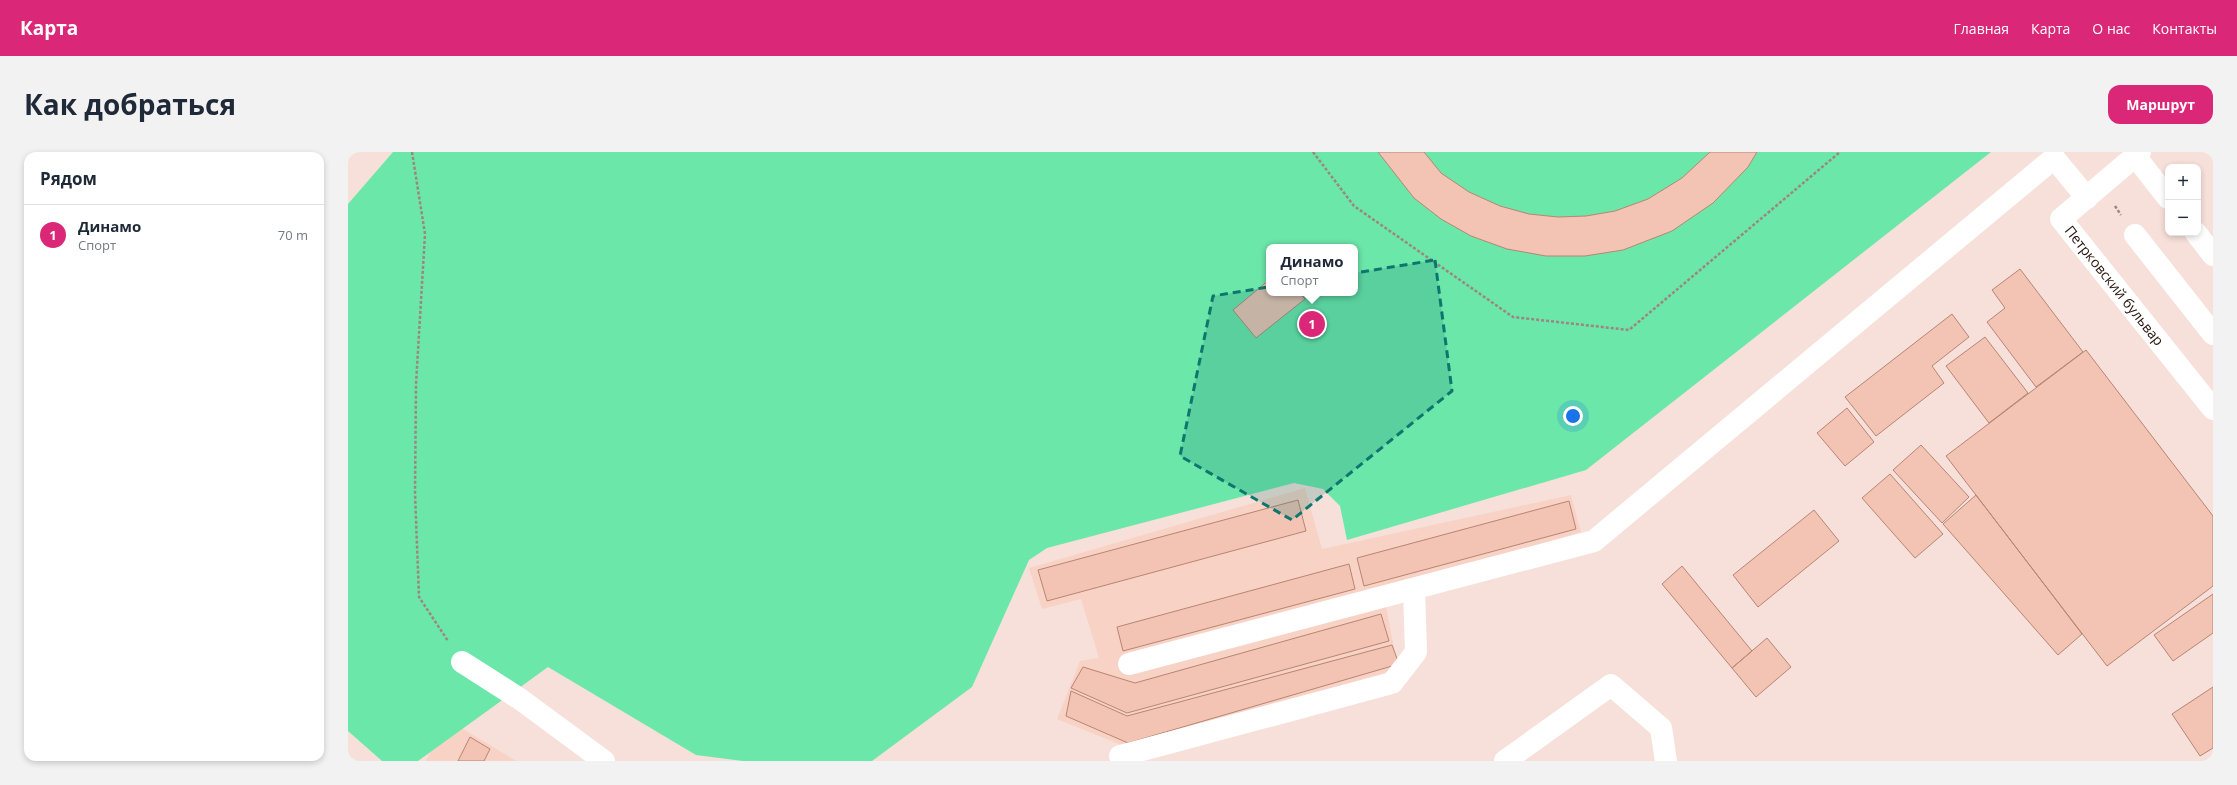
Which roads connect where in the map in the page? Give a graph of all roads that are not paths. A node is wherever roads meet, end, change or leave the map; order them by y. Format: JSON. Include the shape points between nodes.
{"nodes":[{"id":1,"x":2138,"y":154,"type":"edge"},
{"id":2,"x":2165,"y":194,"type":"edge"},
{"id":3,"x":2087,"y":198,"type":"junction"},
{"id":4,"x":2135,"y":235,"type":"dead end"},
{"id":5,"x":2198,"y":236,"type":"edge"},
{"id":6,"x":2213,"y":255,"type":"edge"},
{"id":7,"x":2213,"y":334,"type":"edge"},
{"id":8,"x":2213,"y":409,"type":"edge"},
{"id":9,"x":1414,"y":589,"type":"junction"},
{"id":10,"x":462,"y":662,"type":"road end"},
{"id":11,"x":1129,"y":664,"type":"dead end"},
{"id":12,"x":1120,"y":756,"type":"dead end"},
{"id":13,"x":604,"y":761,"type":"edge"},
{"id":14,"x":1505,"y":761,"type":"edge"},
{"id":15,"x":1666,"y":761,"type":"edge"}],
"edges":[{"from":1,"to":2,"type":"street","name":"Петрковский бульвар"},
{"from":1,"to":3,"type":"street","name":"Петрковский бульвар"},
{"from":3,"to":8,"type":"street","name":"Петрковский бульвар","via":[[2061,219]]},
{"from":3,"to":9,"type":"street","via":[[2054,158],[1594,541]]},
{"from":4,"to":7,"type":"street"},
{"from":5,"to":6,"type":"street"},
{"from":9,"to":11,"type":"street"},
{"from":9,"to":12,"type":"street","via":[[1416,652],[1392,683]]},
{"from":10,"to":13,"type":"street","via":[[520,699]]},
{"from":14,"to":15,"type":"street","via":[[1611,685],[1661,728]]}]}
